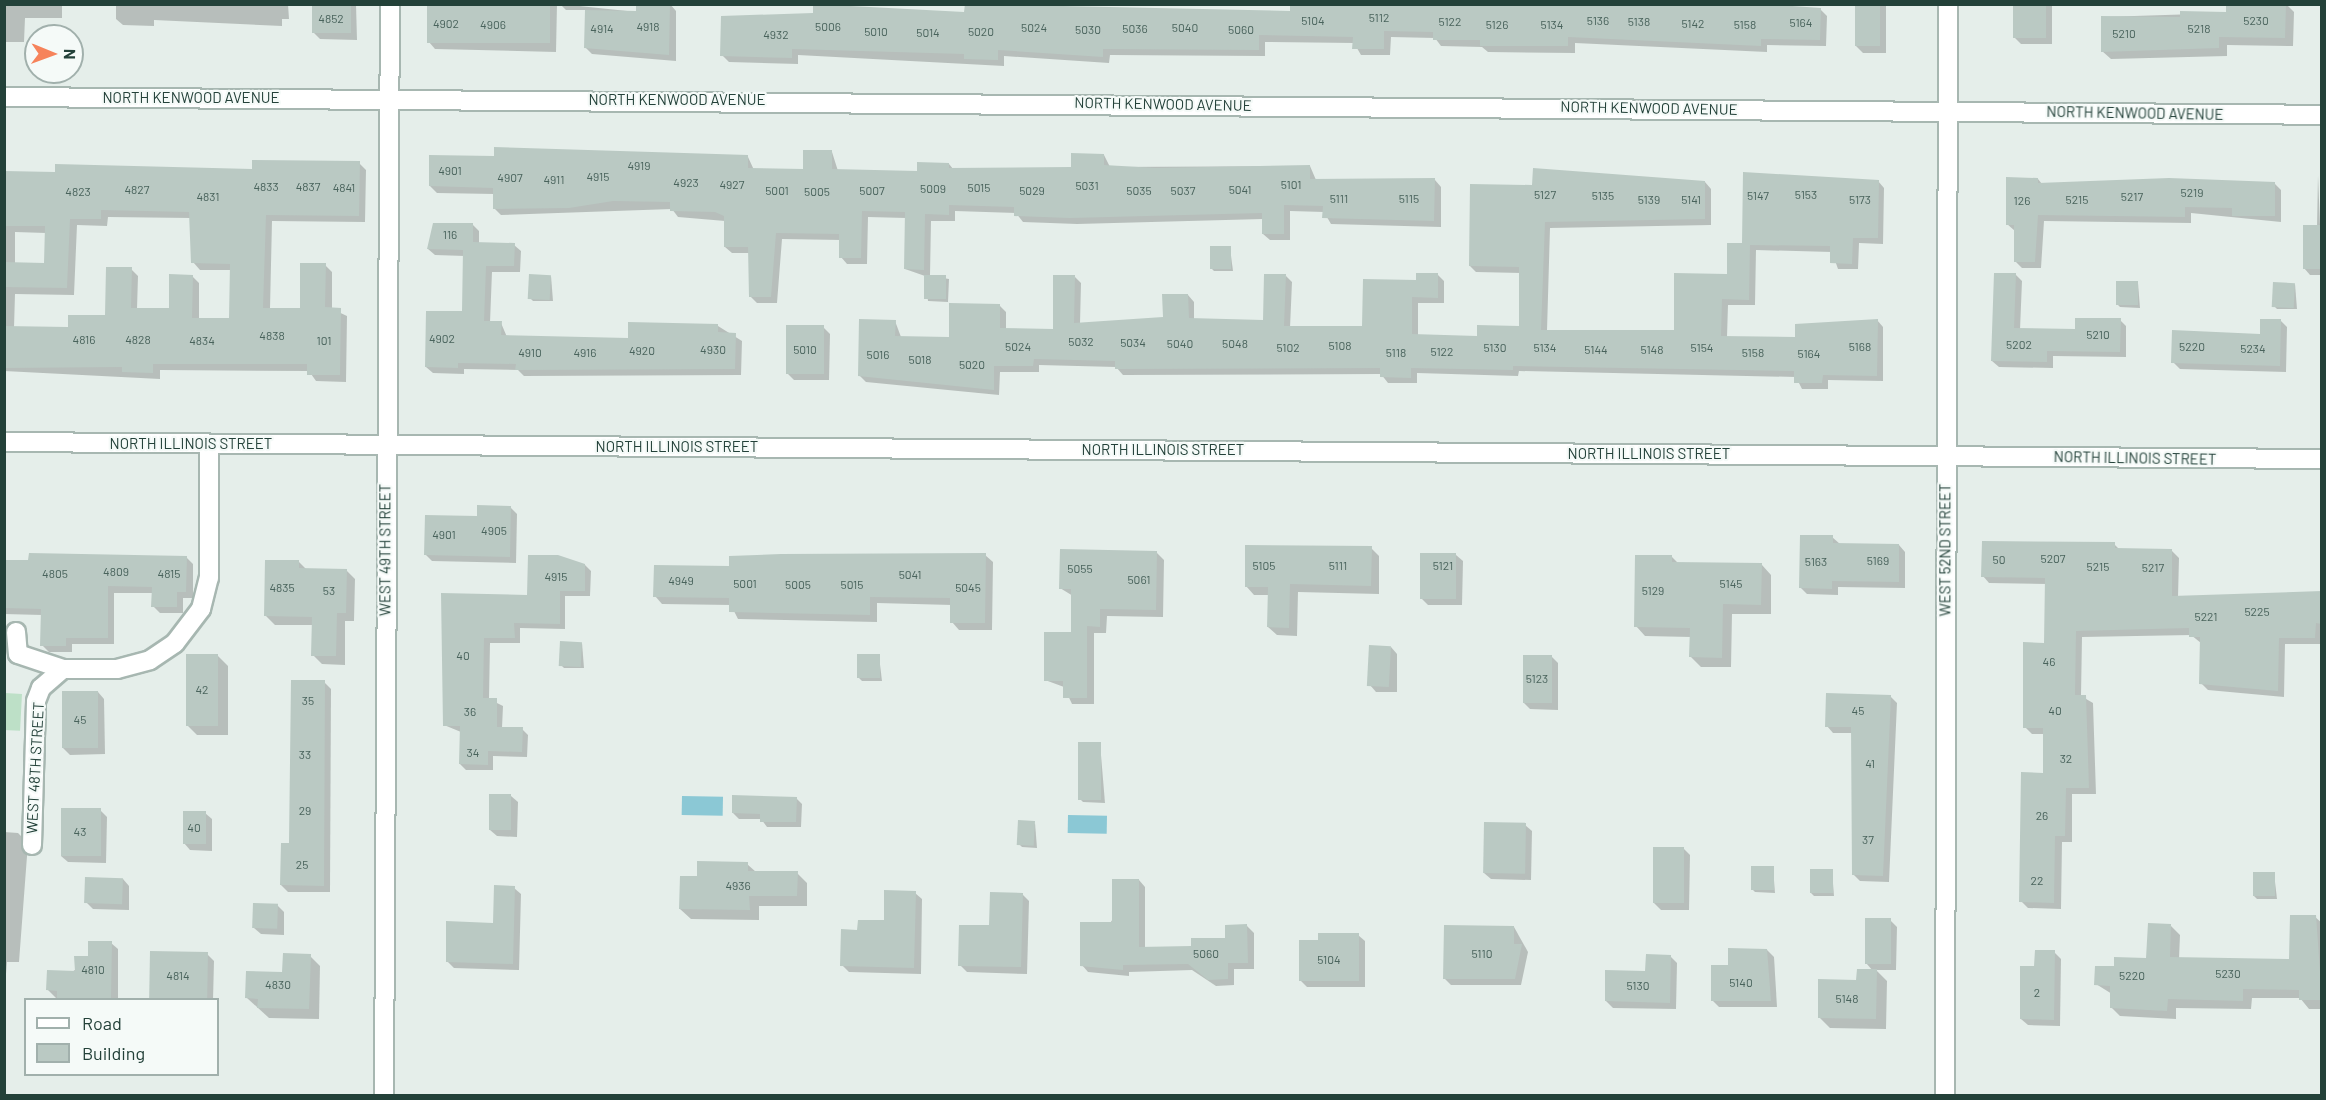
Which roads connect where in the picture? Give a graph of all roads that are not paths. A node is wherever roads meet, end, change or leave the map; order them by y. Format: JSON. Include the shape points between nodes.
{"nodes":[{"id":1,"x":390,"y":4,"type":"edge"},
{"id":2,"x":1948,"y":4,"type":"edge"},
{"id":3,"x":4,"y":97,"type":"edge"},
{"id":4,"x":390,"y":99,"type":"junction"},
{"id":5,"x":1947,"y":111,"type":"junction"},
{"id":6,"x":2322,"y":115,"type":"edge"},
{"id":7,"x":4,"y":442,"type":"edge"},
{"id":8,"x":209,"y":444,"type":"junction"},
{"id":9,"x":386,"y":444,"type":"junction"},
{"id":10,"x":1945,"y":456,"type":"junction"},
{"id":11,"x":2322,"y":459,"type":"edge"},
{"id":12,"x":16,"y":632,"type":"dead end"},
{"id":13,"x":63,"y":669,"type":"junction"},
{"id":14,"x":32,"y":845,"type":"dead end"},
{"id":15,"x":384,"y":1095,"type":"edge"},
{"id":16,"x":1945,"y":1095,"type":"edge"}],
"edges":[{"from":1,"to":4,"type":"street","name":"WEST 49TH STREET"},
{"from":2,"to":5,"type":"street","name":"WEST 52ND STREET"},
{"from":3,"to":4,"type":"street","name":"NORTH KENWOOD AVENUE"},
{"from":4,"to":5,"type":"street","name":"NORTH KENWOOD AVENUE"},
{"from":4,"to":9,"type":"street","name":"WEST 49TH STREET"},
{"from":5,"to":6,"type":"street","name":"NORTH KENWOOD AVENUE"},
{"from":5,"to":10,"type":"street","name":"WEST 52ND STREET"},
{"from":7,"to":8,"type":"street","name":"NORTH ILLINOIS STREET"},
{"from":8,"to":9,"type":"street","name":"NORTH ILLINOIS STREET"},
{"from":8,"to":13,"type":"street","via":[[209,578],[196,618],[176,643],[150,660],[117,669]]},
{"from":9,"to":10,"type":"street","name":"NORTH ILLINOIS STREET"},
{"from":9,"to":15,"type":"street","name":"WEST 49TH STREET"},
{"from":10,"to":11,"type":"street","name":"NORTH ILLINOIS STREET"},
{"from":10,"to":16,"type":"street","name":"WEST 52ND STREET"},
{"from":12,"to":13,"type":"street","via":[[18,654]]},
{"from":13,"to":14,"type":"street","name":"WEST 48TH STREET","via":[[47,679],[36,701]]}]}
